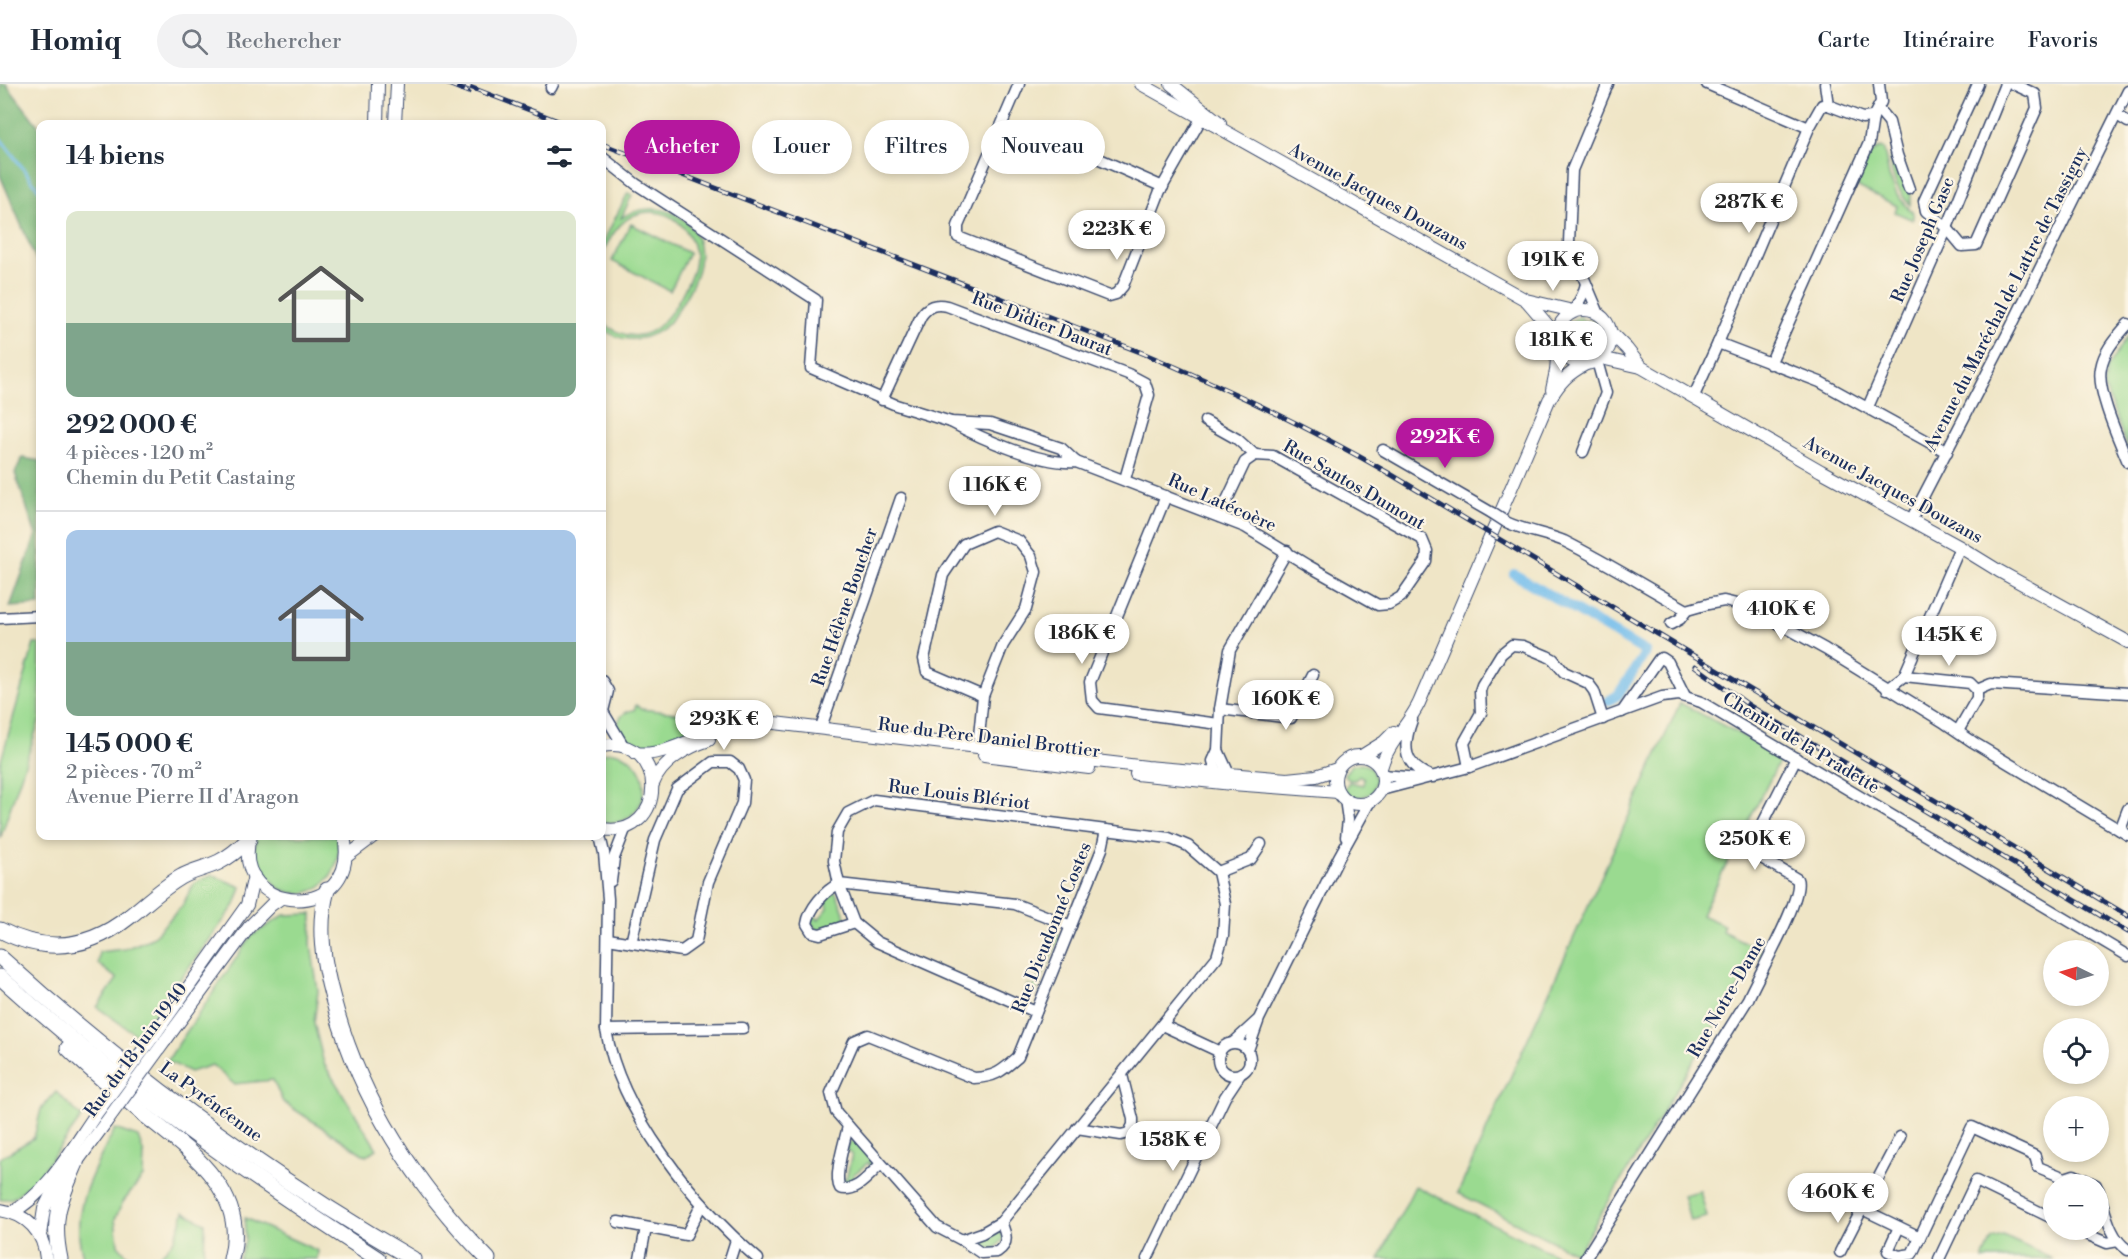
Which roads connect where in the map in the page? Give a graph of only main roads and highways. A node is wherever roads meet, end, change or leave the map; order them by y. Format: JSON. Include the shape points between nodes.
{"nodes":[{"id":1,"x":378,"y":84,"type":"edge"},
{"id":2,"x":397,"y":84,"type":"edge"},
{"id":3,"x":1141,"y":84,"type":"edge"},
{"id":4,"x":1171,"y":84,"type":"edge"},
{"id":5,"x":377,"y":120,"type":"edge"},
{"id":6,"x":395,"y":120,"type":"edge"},
{"id":7,"x":1245,"y":143,"type":"junction"},
{"id":8,"x":1526,"y":300,"type":"junction"},
{"id":9,"x":1574,"y":311,"type":"junction"},
{"id":10,"x":1611,"y":333,"type":"junction"},
{"id":11,"x":1557,"y":341,"type":"junction"},
{"id":12,"x":1595,"y":361,"type":"junction"},
{"id":13,"x":1641,"y":367,"type":"junction"},
{"id":14,"x":1549,"y":400,"type":"junction"},
{"id":15,"x":2128,"y":642,"type":"edge"},
{"id":16,"x":1422,"y":695,"type":"junction"},
{"id":17,"x":606,"y":746,"type":"edge"},
{"id":18,"x":630,"y":750,"type":"junction"},
{"id":19,"x":1363,"y":755,"type":"junction"},
{"id":20,"x":1337,"y":769,"type":"junction"},
{"id":21,"x":1219,"y":772,"type":"junction"},
{"id":22,"x":1382,"y":772,"type":"junction"},
{"id":23,"x":653,"y":784,"type":"junction"},
{"id":24,"x":1341,"y":796,"type":"junction"},
{"id":25,"x":606,"y":829,"type":"edge"},
{"id":26,"x":247,"y":840,"type":"edge"},
{"id":27,"x":250,"y":840,"type":"edge"},
{"id":28,"x":344,"y":840,"type":"edge"},
{"id":29,"x":369,"y":840,"type":"edge"},
{"id":30,"x":346,"y":857,"type":"junction"},
{"id":31,"x":254,"y":876,"type":"junction"},
{"id":32,"x":327,"y":890,"type":"junction"},
{"id":33,"x":281,"y":898,"type":"junction"},
{"id":34,"x":0,"y":930,"type":"edge"},
{"id":35,"x":0,"y":957,"type":"edge"},
{"id":36,"x":0,"y":977,"type":"edge"},
{"id":37,"x":57,"y":1027,"type":"junction"},
{"id":38,"x":160,"y":1038,"type":"junction"},
{"id":39,"x":101,"y":1118,"type":"junction"},
{"id":40,"x":76,"y":1163,"type":"junction"},
{"id":41,"x":6,"y":1211,"type":"edge"},
{"id":42,"x":40,"y":1235,"type":"junction"},
{"id":43,"x":46,"y":1259,"type":"edge"},
{"id":44,"x":60,"y":1259,"type":"edge"},
{"id":45,"x":231,"y":1259,"type":"edge"},
{"id":46,"x":378,"y":1259,"type":"edge"},
{"id":47,"x":413,"y":1259,"type":"edge"},
{"id":48,"x":488,"y":1259,"type":"edge"}],
"edges":[{"from":1,"to":5,"type":"main road"},
{"from":2,"to":6,"type":"main road"},
{"from":3,"to":7,"type":"main road","name":"Avenue Jacques Douzans"},
{"from":4,"to":7,"type":"main road","name":"Avenue Jacques Douzans"},
{"from":7,"to":8,"type":"main road","name":"Avenue Jacques Douzans"},
{"from":8,"to":9,"type":"main road","name":"Avenue Jacques Douzans"},
{"from":8,"to":11,"type":"main road","name":"Avenue Jacques Douzans"},
{"from":9,"to":10,"type":"main road","via":[[1587,309],[1599,314],[1608,322]]},
{"from":9,"to":11,"type":"main road","via":[[1560,324]]},
{"from":10,"to":12,"type":"main road","via":[[1610,345]]},
{"from":10,"to":13,"type":"main road","name":"Avenue Jacques Douzans"},
{"from":11,"to":12,"type":"main road","via":[[1569,359]]},
{"from":11,"to":14,"type":"main road","via":[[1556,371]]},
{"from":12,"to":13,"type":"main road","name":"Avenue Jacques Douzans"},
{"from":12,"to":14,"type":"main road","via":[[1572,371]]},
{"from":13,"to":15,"type":"main road","name":"Avenue Jacques Douzans"},
{"from":14,"to":16,"type":"main road"},
{"from":16,"to":19,"type":"main road","via":[[1395,731]]},
{"from":16,"to":22,"type":"main road","via":[[1414,715],[1383,760]]},
{"from":17,"to":18,"type":"main road","name":"Rue du Père Daniel Brottier"},
{"from":18,"to":21,"type":"main road","name":"Rue du Père Daniel Brottier","via":[[644,754],[665,750],[734,725],[765,722]]},
{"from":18,"to":23,"type":"main road","via":[[643,759]]},
{"from":19,"to":20,"type":"main road","via":[[1348,758]]},
{"from":19,"to":22,"type":"main road","via":[[1376,762]]},
{"from":20,"to":21,"type":"main road","name":"Rue du Père Daniel Brottier","via":[[1300,778]]},
{"from":20,"to":24,"type":"main road","via":[[1335,781]]},
{"from":21,"to":23,"type":"main road","name":"Rue du Père Daniel Brottier","via":[[766,730],[736,732],[701,743],[670,760]]},
{"from":21,"to":24,"type":"main road","name":"Rue du Père Daniel Brottier"},
{"from":22,"to":24,"type":"main road","via":[[1381,790],[1369,802],[1355,804]]},
{"from":23,"to":25,"type":"main road","name":"Rue du Père Daniel Brottier","via":[[651,802],[642,817],[619,830]]},
{"from":26,"to":34,"type":"highway","via":[[234,853],[180,878],[109,932],[89,940],[45,945],[22,941]]},
{"from":27,"to":31,"type":"main road","via":[[249,864]]},
{"from":28,"to":30,"type":"main road"},
{"from":29,"to":30,"type":"main road"},
{"from":30,"to":32,"type":"main road","via":[[343,870]]},
{"from":31,"to":33,"type":"main road"},
{"from":31,"to":38,"type":"main road","name":"Rue du 18 Juin 1940","via":[[247,905]]},
{"from":32,"to":33,"type":"main road","via":[[305,900]]},
{"from":32,"to":48,"type":"highway","via":[[323,902],[322,952],[337,1015],[360,1077],[390,1134],[425,1187]]},
{"from":33,"to":38,"type":"main road","name":"Rue du 18 Juin 1940","via":[[249,927]]},
{"from":35,"to":47,"type":"highway","name":"La Pyrénéenne","via":[[156,1087],[236,1146],[315,1200]]},
{"from":36,"to":37,"type":"highway","name":"La Pyrénéenne"},
{"from":37,"to":45,"type":"highway","via":[[68,1049],[194,1155],[219,1185],[234,1226]]},
{"from":37,"to":46,"type":"highway","name":"La Pyrénéenne","via":[[229,1159]]},
{"from":38,"to":39,"type":"main road","name":"Rue du 18 Juin 1940","bridge":true},
{"from":39,"to":40,"type":"main road","name":"Rue du 18 Juin 1940"},
{"from":39,"to":41,"type":"main road","name":"Rue du 18 Juin 1940","via":[[31,1200]]},
{"from":40,"to":42,"type":"main road","name":"Rue du 18 Juin 1940","via":[[49,1197]]},
{"from":40,"to":44,"type":"highway","via":[[57,1215]]},
{"from":41,"to":42,"type":"main road","via":[[23,1217]]},
{"from":42,"to":43,"type":"main road"}]}
